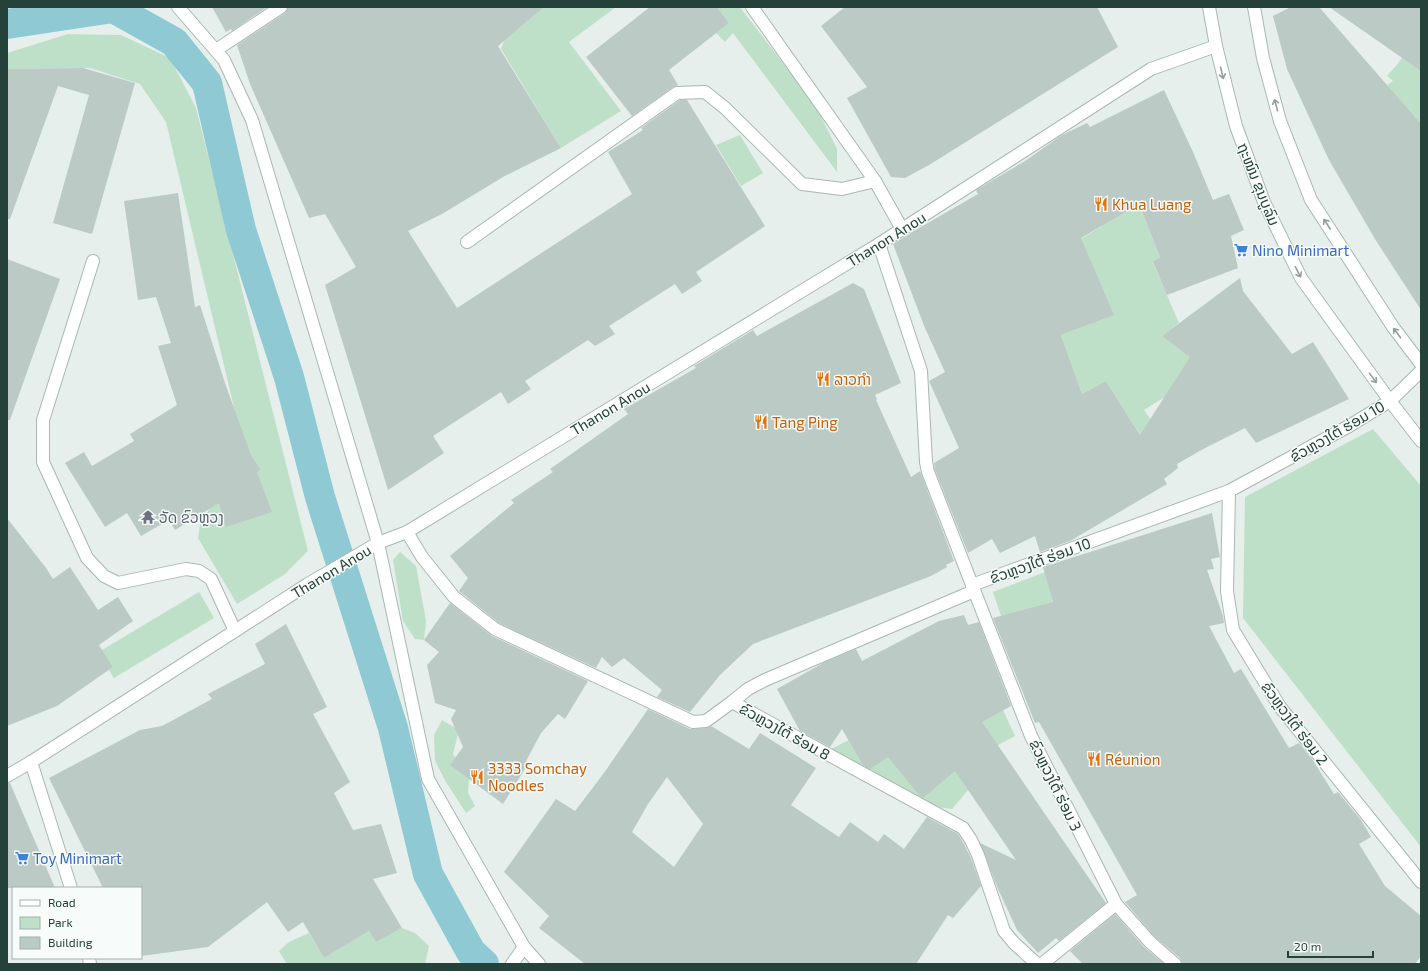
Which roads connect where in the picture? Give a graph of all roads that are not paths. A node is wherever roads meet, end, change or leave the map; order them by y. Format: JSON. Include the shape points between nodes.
{"nodes":[{"id":1,"x":178,"y":7,"type":"edge"},
{"id":2,"x":281,"y":7,"type":"edge"},
{"id":3,"x":752,"y":7,"type":"edge"},
{"id":4,"x":1209,"y":7,"type":"edge"},
{"id":5,"x":1254,"y":7,"type":"edge"},
{"id":6,"x":1216,"y":46,"type":"junction"},
{"id":7,"x":216,"y":50,"type":"junction"},
{"id":8,"x":875,"y":181,"type":"junction"},
{"id":9,"x":902,"y":229,"type":"junction"},
{"id":10,"x":467,"y":242,"type":"dead end"},
{"id":11,"x":879,"y":244,"type":"junction"},
{"id":12,"x":93,"y":262,"type":"dead end"},
{"id":13,"x":1421,"y":364,"type":"edge"},
{"id":14,"x":1421,"y":371,"type":"edge"},
{"id":15,"x":1390,"y":401,"type":"junction"},
{"id":16,"x":1421,"y":441,"type":"edge"},
{"id":17,"x":1229,"y":491,"type":"junction"},
{"id":18,"x":407,"y":532,"type":"junction"},
{"id":19,"x":378,"y":543,"type":"junction"},
{"id":20,"x":973,"y":588,"type":"junction"},
{"id":21,"x":235,"y":631,"type":"junction"},
{"id":22,"x":732,"y":702,"type":"junction"},
{"id":23,"x":31,"y":762,"type":"junction"},
{"id":24,"x":7,"y":776,"type":"edge"},
{"id":25,"x":1421,"y":882,"type":"edge"},
{"id":26,"x":71,"y":887,"type":"edge"},
{"id":27,"x":1116,"y":904,"type":"junction"},
{"id":28,"x":524,"y":947,"type":"junction"},
{"id":29,"x":512,"y":964,"type":"edge"},
{"id":30,"x":539,"y":964,"type":"edge"},
{"id":31,"x":1037,"y":964,"type":"edge"},
{"id":32,"x":1042,"y":964,"type":"edge"},
{"id":33,"x":1175,"y":964,"type":"edge"}],
"edges":[{"from":1,"to":7,"type":"street"},
{"from":2,"to":7,"type":"street"},
{"from":3,"to":8,"type":"street"},
{"from":4,"to":6,"type":"street","name":"ຖະໜົນ ຂຸນບູລົມ"},
{"from":13,"to":5,"type":"street","one_way":true,"via":[[1393,327],[1311,200],[1280,121]]},
{"from":6,"to":9,"type":"street","name":"Thanon Anou","via":[[1151,69]]},
{"from":6,"to":15,"type":"street","name":"ຖະໜົນ ຂຸນບູລົມ","one_way":true,"via":[[1236,126],[1264,202],[1301,278]]},
{"from":7,"to":19,"type":"street","via":[[224,60],[252,120]]},
{"from":8,"to":9,"type":"street"},
{"from":8,"to":10,"type":"street","via":[[842,189],[802,184],[725,108],[705,92],[677,92]]},
{"from":9,"to":11,"type":"street","name":"Thanon Anou"},
{"from":11,"to":18,"type":"street","name":"Thanon Anou"},
{"from":11,"to":20,"type":"street","name":"ຂົວຫຼວງໃຕ້ ຮ່ອມ 10","via":[[921,371],[928,472]]},
{"from":12,"to":21,"type":"street","via":[[43,420],[43,462],[87,558],[104,576],[118,583],[186,569],[199,571],[211,579]]},
{"from":14,"to":15,"type":"street","name":"ຂົວຫຼວງໃຕ້ ຮ່ອມ 10"},
{"from":15,"to":16,"type":"street","name":"ຖະໜົນ ຂຸນບູລົມ"},
{"from":15,"to":17,"type":"street","name":"ຂົວຫຼວງໃຕ້ ຮ່ອມ 10"},
{"from":17,"to":20,"type":"street","name":"ຂົວຫຼວງໃຕ້ ຮ່ອມ 10"},
{"from":17,"to":25,"type":"street","name":"ຂົວຫຼວງໃຕ້ ຮ່ອມ 2","via":[[1227,591],[1233,630],[1280,707]]},
{"from":18,"to":19,"type":"street","name":"Thanon Anou"},
{"from":18,"to":22,"type":"street","name":"ຂົວຫຼວງໃຕ້ ຮ່ອມ 8","via":[[422,558],[454,597],[495,628],[693,722],[706,721]]},
{"from":19,"to":21,"type":"street","name":"Thanon Anou"},
{"from":19,"to":28,"type":"street","via":[[428,779]]},
{"from":20,"to":22,"type":"street","via":[[765,680]]},
{"from":20,"to":27,"type":"street","name":"ຂົວຫຼວງໃຕ້ ຮ່ອມ 3","via":[[1031,736]]},
{"from":21,"to":23,"type":"street","name":"Thanon Anou"},
{"from":22,"to":31,"type":"street","name":"ຂົວຫຼວງໃຕ້ ຮ່ອມ 8","via":[[963,828],[972,840],[978,855],[1004,931]]},
{"from":23,"to":24,"type":"street","name":"Thanon Anou"},
{"from":23,"to":26,"type":"street"},
{"from":27,"to":32,"type":"street"},
{"from":27,"to":33,"type":"street","name":"ຂົວຫຼວງໃຕ້ ຮ່ອມ 3","via":[[1150,942]]},
{"from":28,"to":29,"type":"street"},
{"from":28,"to":30,"type":"street"}]}
